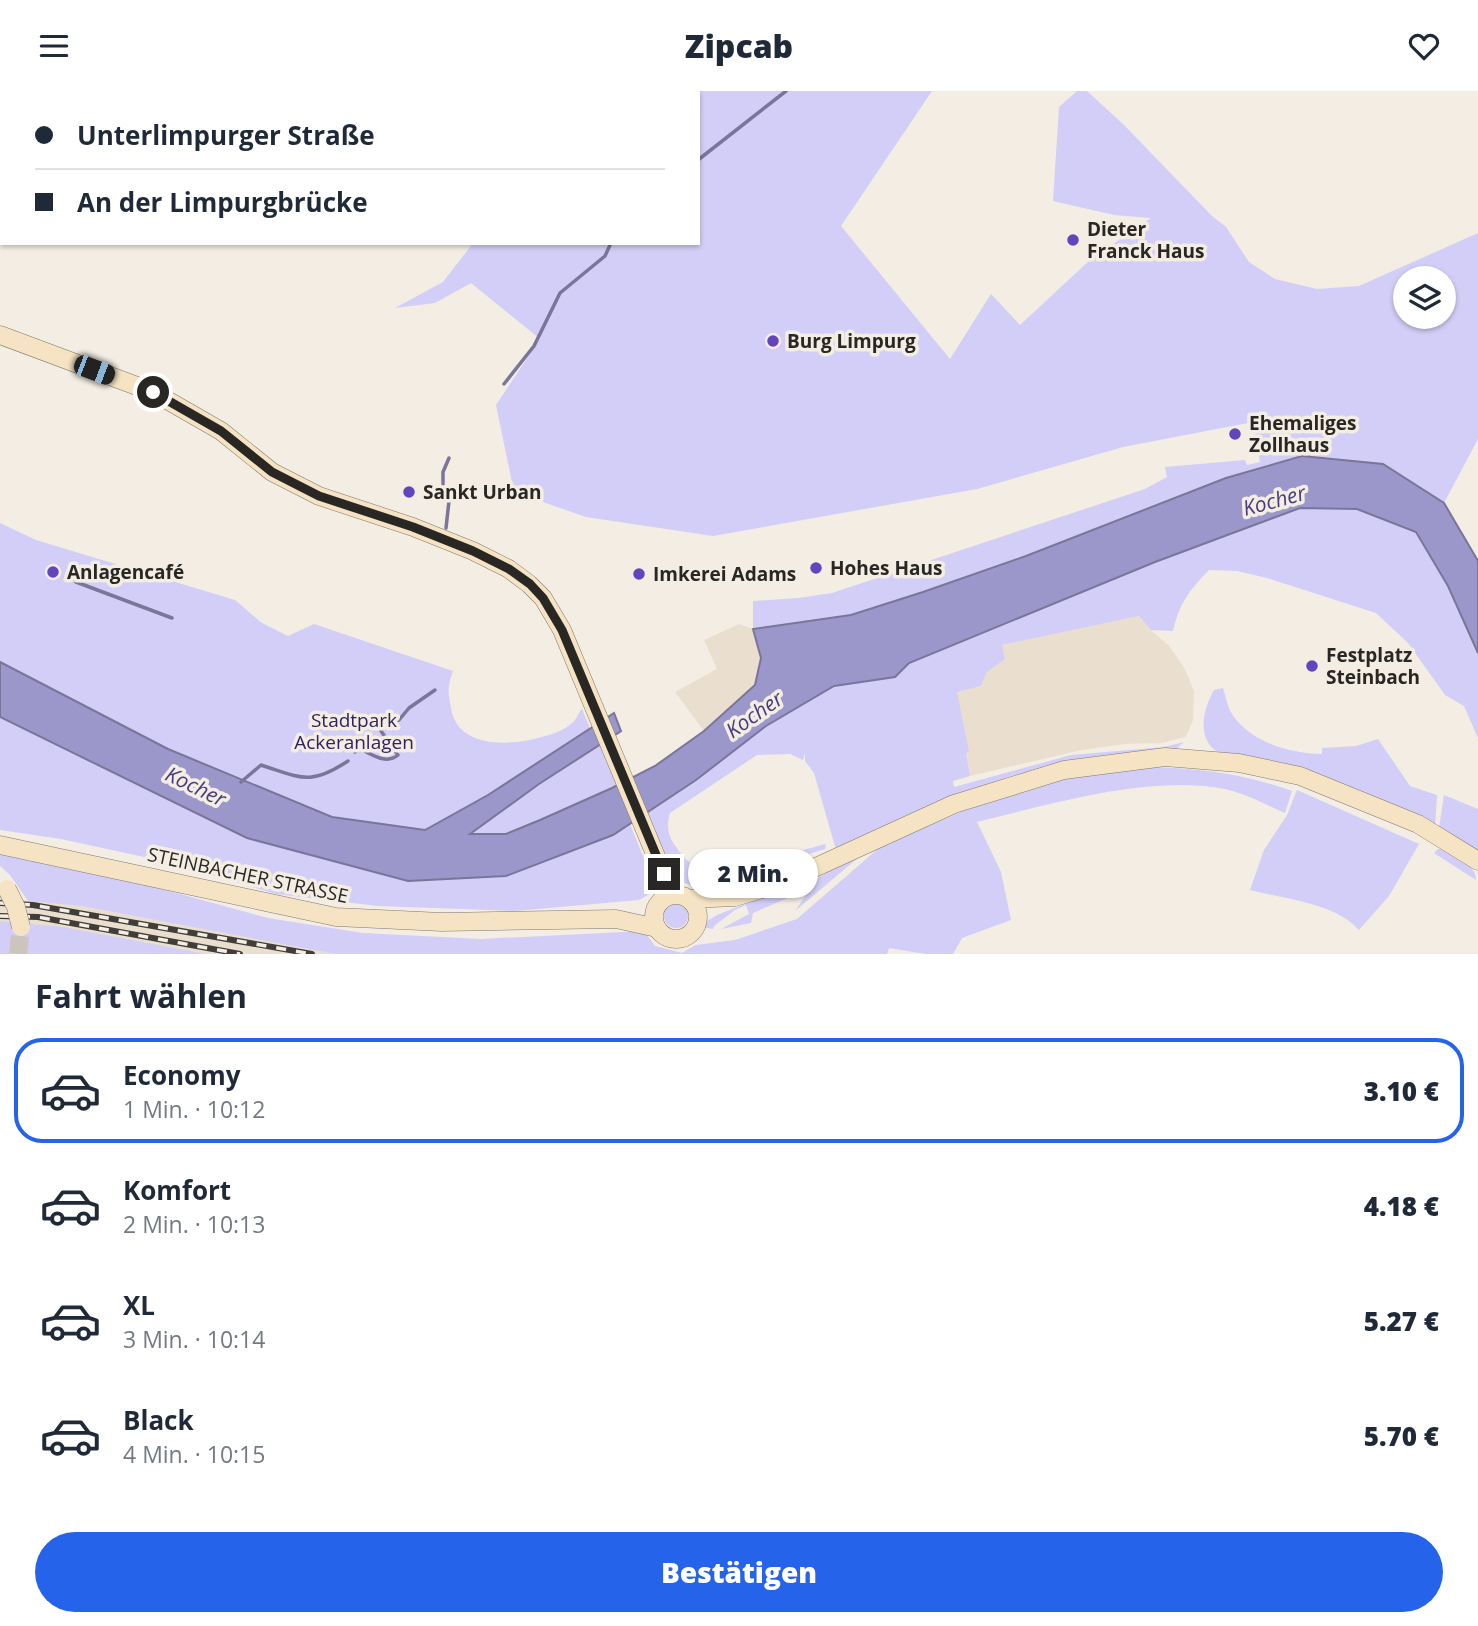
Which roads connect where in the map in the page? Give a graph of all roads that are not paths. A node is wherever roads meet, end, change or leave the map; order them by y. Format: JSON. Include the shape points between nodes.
{"nodes":[{"id":1,"x":0,"y":335,"type":"edge"},
{"id":2,"x":0,"y":845,"type":"edge"},
{"id":3,"x":1478,"y":861,"type":"edge"},
{"id":4,"x":4,"y":886,"type":"edge"},
{"id":5,"x":736,"y":897,"type":"junction"},
{"id":6,"x":673,"y":899,"type":"junction"},
{"id":7,"x":616,"y":919,"type":"junction"},
{"id":8,"x":698,"y":920,"type":"junction"},
{"id":9,"x":21,"y":927,"type":"tunnel mouth"},
{"id":10,"x":657,"y":928,"type":"junction"}],
"edges":[{"from":1,"to":6,"type":"main road","via":[[153,392],[221,431],[272,472],[319,496],[473,551],[530,584],[562,630]]},
{"from":2,"to":7,"type":"main road","name":"STEINBACHER STRASSE","via":[[336,917],[442,922]]},
{"from":3,"to":5,"type":"main road","name":"STEINBACHER STRASSE","via":[[1418,824],[1300,776],[1239,763],[1165,757],[1064,770],[954,804],[779,884]]},
{"from":4,"to":9,"type":"main road","bridge":true},
{"from":5,"to":6,"type":"main road","name":"STEINBACHER STRASSE"},
{"from":5,"to":8,"type":"main road","name":"STEINBACHER STRASSE"},
{"from":6,"to":7,"type":"main road","name":"STEINBACHER STRASSE"},
{"from":6,"to":8,"type":"main road","via":[[696,908]]},
{"from":6,"to":10,"type":"main road","via":[[654,915]]},
{"from":7,"to":10,"type":"main road","name":"STEINBACHER STRASSE"},
{"from":8,"to":10,"type":"main road","via":[[692,932],[681,938],[667,937]]}]}
